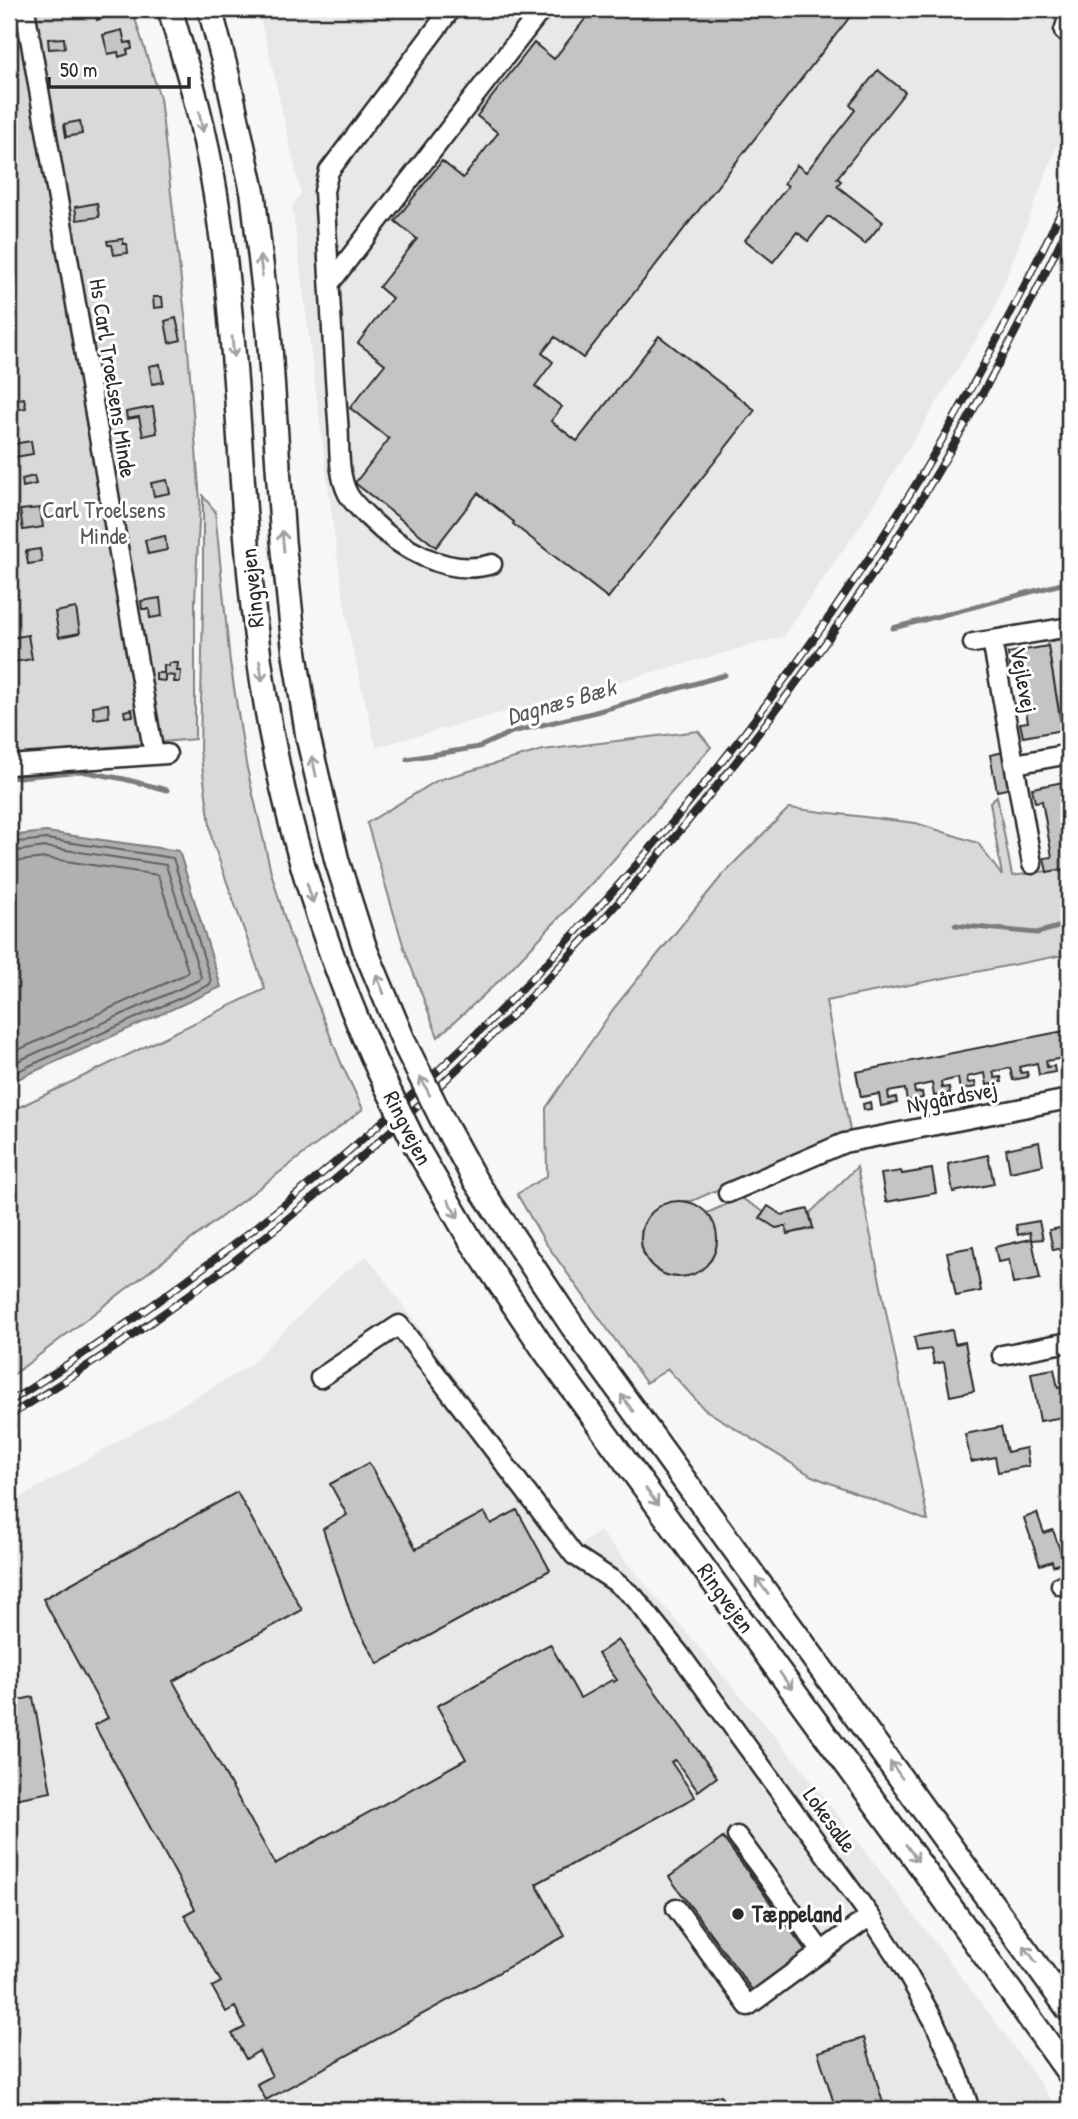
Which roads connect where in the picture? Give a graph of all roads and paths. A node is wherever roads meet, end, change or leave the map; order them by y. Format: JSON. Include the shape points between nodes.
{"nodes":[{"id":1,"x":25,"y":9,"type":"edge"},
{"id":2,"x":170,"y":9,"type":"edge"},
{"id":3,"x":210,"y":9,"type":"edge"},
{"id":4,"x":451,"y":9,"type":"edge"},
{"id":5,"x":542,"y":9,"type":"edge"},
{"id":6,"x":330,"y":284,"type":"junction"},
{"id":7,"x":492,"y":564,"type":"dead end"},
{"id":8,"x":1069,"y":627,"type":"edge"},
{"id":9,"x":992,"y":640,"type":"junction"},
{"id":10,"x":973,"y":643,"type":"dead end"},
{"id":11,"x":1069,"y":754,"type":"edge"},
{"id":12,"x":1015,"y":764,"type":"junction"},
{"id":13,"x":9,"y":765,"type":"edge"},
{"id":14,"x":1032,"y":864,"type":"dead end"},
{"id":15,"x":1069,"y":1099,"type":"edge"},
{"id":16,"x":728,"y":1193,"type":"dead end"},
{"id":17,"x":1069,"y":1342,"type":"edge"},
{"id":18,"x":1002,"y":1355,"type":"dead end"},
{"id":19,"x":320,"y":1378,"type":"dead end"},
{"id":20,"x":737,"y":1836,"type":"dead end"},
{"id":21,"x":676,"y":1908,"type":"dead end"},
{"id":22,"x":870,"y":1916,"type":"junction"},
{"id":23,"x":821,"y":1951,"type":"junction"},
{"id":24,"x":1069,"y":2010,"type":"edge"},
{"id":25,"x":1069,"y":2073,"type":"edge"},
{"id":26,"x":970,"y":2110,"type":"edge"}],
"edges":[{"from":1,"to":13,"type":"street","name":"Hs Carl Troelsens Minde","via":[[161,754]]},
{"from":2,"to":25,"type":"main road","name":"Ringvejen","one_way":true,"bridge":true,"via":[[199,110],[218,210],[233,339],[250,570],[271,737],[310,894],[337,974],[379,1071],[470,1239],[545,1351]]},
{"from":24,"to":3,"type":"main road","name":"Ringvejen","one_way":true,"bridge":true,"via":[[573,1327],[475,1180],[405,1047],[365,949],[337,861],[308,737],[289,604],[269,332],[253,194]]},
{"from":4,"to":6,"type":"street","via":[[329,171],[324,191]]},
{"from":5,"to":6,"type":"street"},
{"from":6,"to":7,"type":"street","via":[[348,495],[382,532],[409,550],[460,567]]},
{"from":8,"to":9,"type":"street","name":"Vejlevej"},
{"from":9,"to":10,"type":"street"},
{"from":9,"to":12,"type":"street","name":"Vejlevej"},
{"from":11,"to":12,"type":"street"},
{"from":12,"to":14,"type":"street","name":"Vejlevej"},
{"from":15,"to":16,"type":"street","name":"Nygårdsvej","via":[[844,1143]]},
{"from":17,"to":18,"type":"street"},
{"from":19,"to":22,"type":"street","name":"Lokesalle","via":[[399,1325],[574,1555],[634,1597],[682,1657]]},
{"from":20,"to":23,"type":"street"},
{"from":21,"to":23,"type":"street","via":[[748,2006]]},
{"from":22,"to":23,"type":"street"},
{"from":22,"to":26,"type":"street","name":"Lokesalle","via":[[934,2021]]}]}
